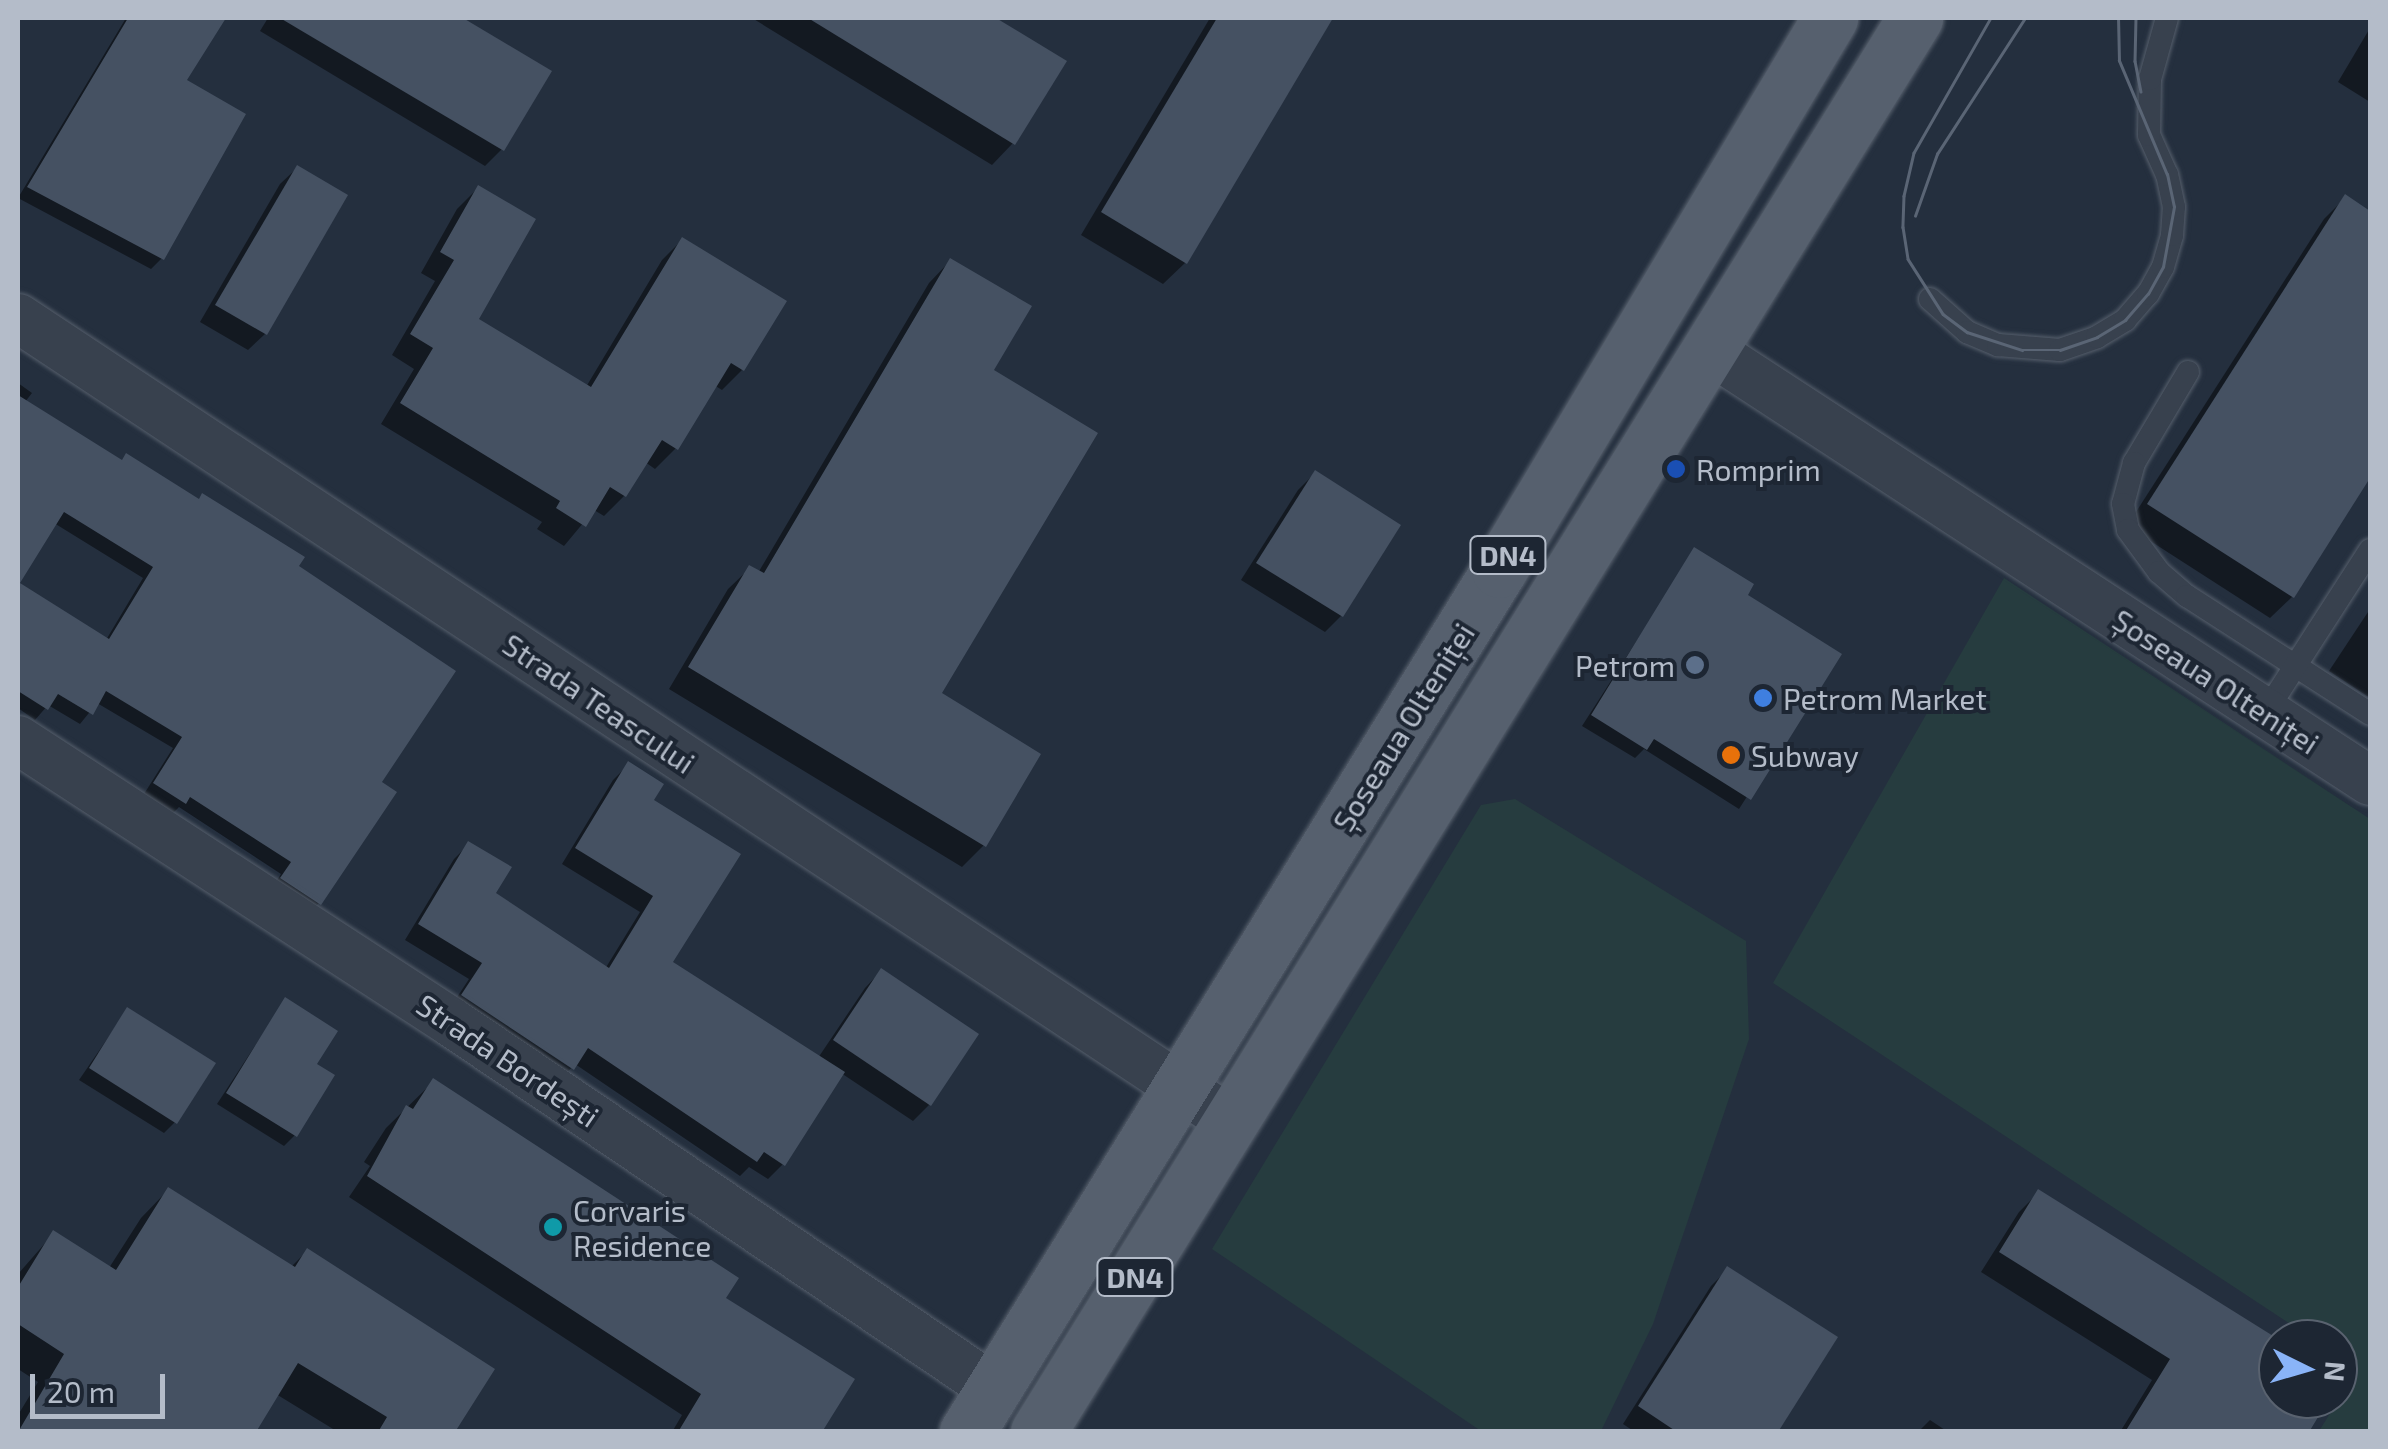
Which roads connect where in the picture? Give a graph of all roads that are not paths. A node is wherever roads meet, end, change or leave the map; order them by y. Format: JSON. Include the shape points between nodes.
{"nodes":[{"id":1,"x":1830,"y":18,"type":"edge"},
{"id":2,"x":1914,"y":18,"type":"edge"},
{"id":3,"x":2167,"y":18,"type":"edge"},
{"id":4,"x":1930,"y":299,"type":"dead end"},
{"id":5,"x":18,"y":318,"type":"edge"},
{"id":6,"x":1711,"y":351,"type":"junction"},
{"id":7,"x":2188,"y":372,"type":"dead end"},
{"id":8,"x":2370,"y":550,"type":"edge"},
{"id":9,"x":2295,"y":666,"type":"junction"},
{"id":10,"x":2265,"y":712,"type":"junction"},
{"id":11,"x":2370,"y":714,"type":"edge"},
{"id":12,"x":18,"y":740,"type":"edge"},
{"id":13,"x":2370,"y":782,"type":"edge"},
{"id":14,"x":1180,"y":1088,"type":"junction"},
{"id":15,"x":1231,"y":1121,"type":"junction"},
{"id":16,"x":980,"y":1410,"type":"edge"},
{"id":17,"x":1038,"y":1432,"type":"edge"}],
"edges":[{"from":1,"to":14,"type":"main road","name":"Șoseaua Olteniței","number":"DN4"},
{"from":2,"to":6,"type":"main road","name":"Șoseaua Olteniței","number":"DN4"},
{"from":3,"to":4,"type":"lane","via":[[2150,80],[2149,135],[2174,207],[2163,267],[2148,294],[2125,320],[2060,350],[2022,350],[1967,332]]},
{"from":5,"to":14,"type":"street","name":"Strada Teascului"},
{"from":6,"to":10,"type":"street","name":"Șoseaua Olteniței"},
{"from":6,"to":15,"type":"main road","name":"Șoseaua Olteniței","number":"DN4"},
{"from":7,"to":9,"type":"lane","via":[[2134,464],[2123,504],[2128,530],[2186,596]]},
{"from":8,"to":9,"type":"lane"},
{"from":9,"to":10,"type":"lane"},
{"from":9,"to":11,"type":"lane"},
{"from":10,"to":13,"type":"street","name":"Șoseaua Olteniței"},
{"from":12,"to":16,"type":"street","name":"Strada Bordești","via":[[451,1022]]},
{"from":14,"to":15,"type":"street","name":"Strada Teascului"},
{"from":14,"to":16,"type":"main road","name":"Șoseaua Olteniței","number":"DN4"},
{"from":15,"to":17,"type":"main road","name":"Șoseaua Olteniței","number":"DN4"}]}
